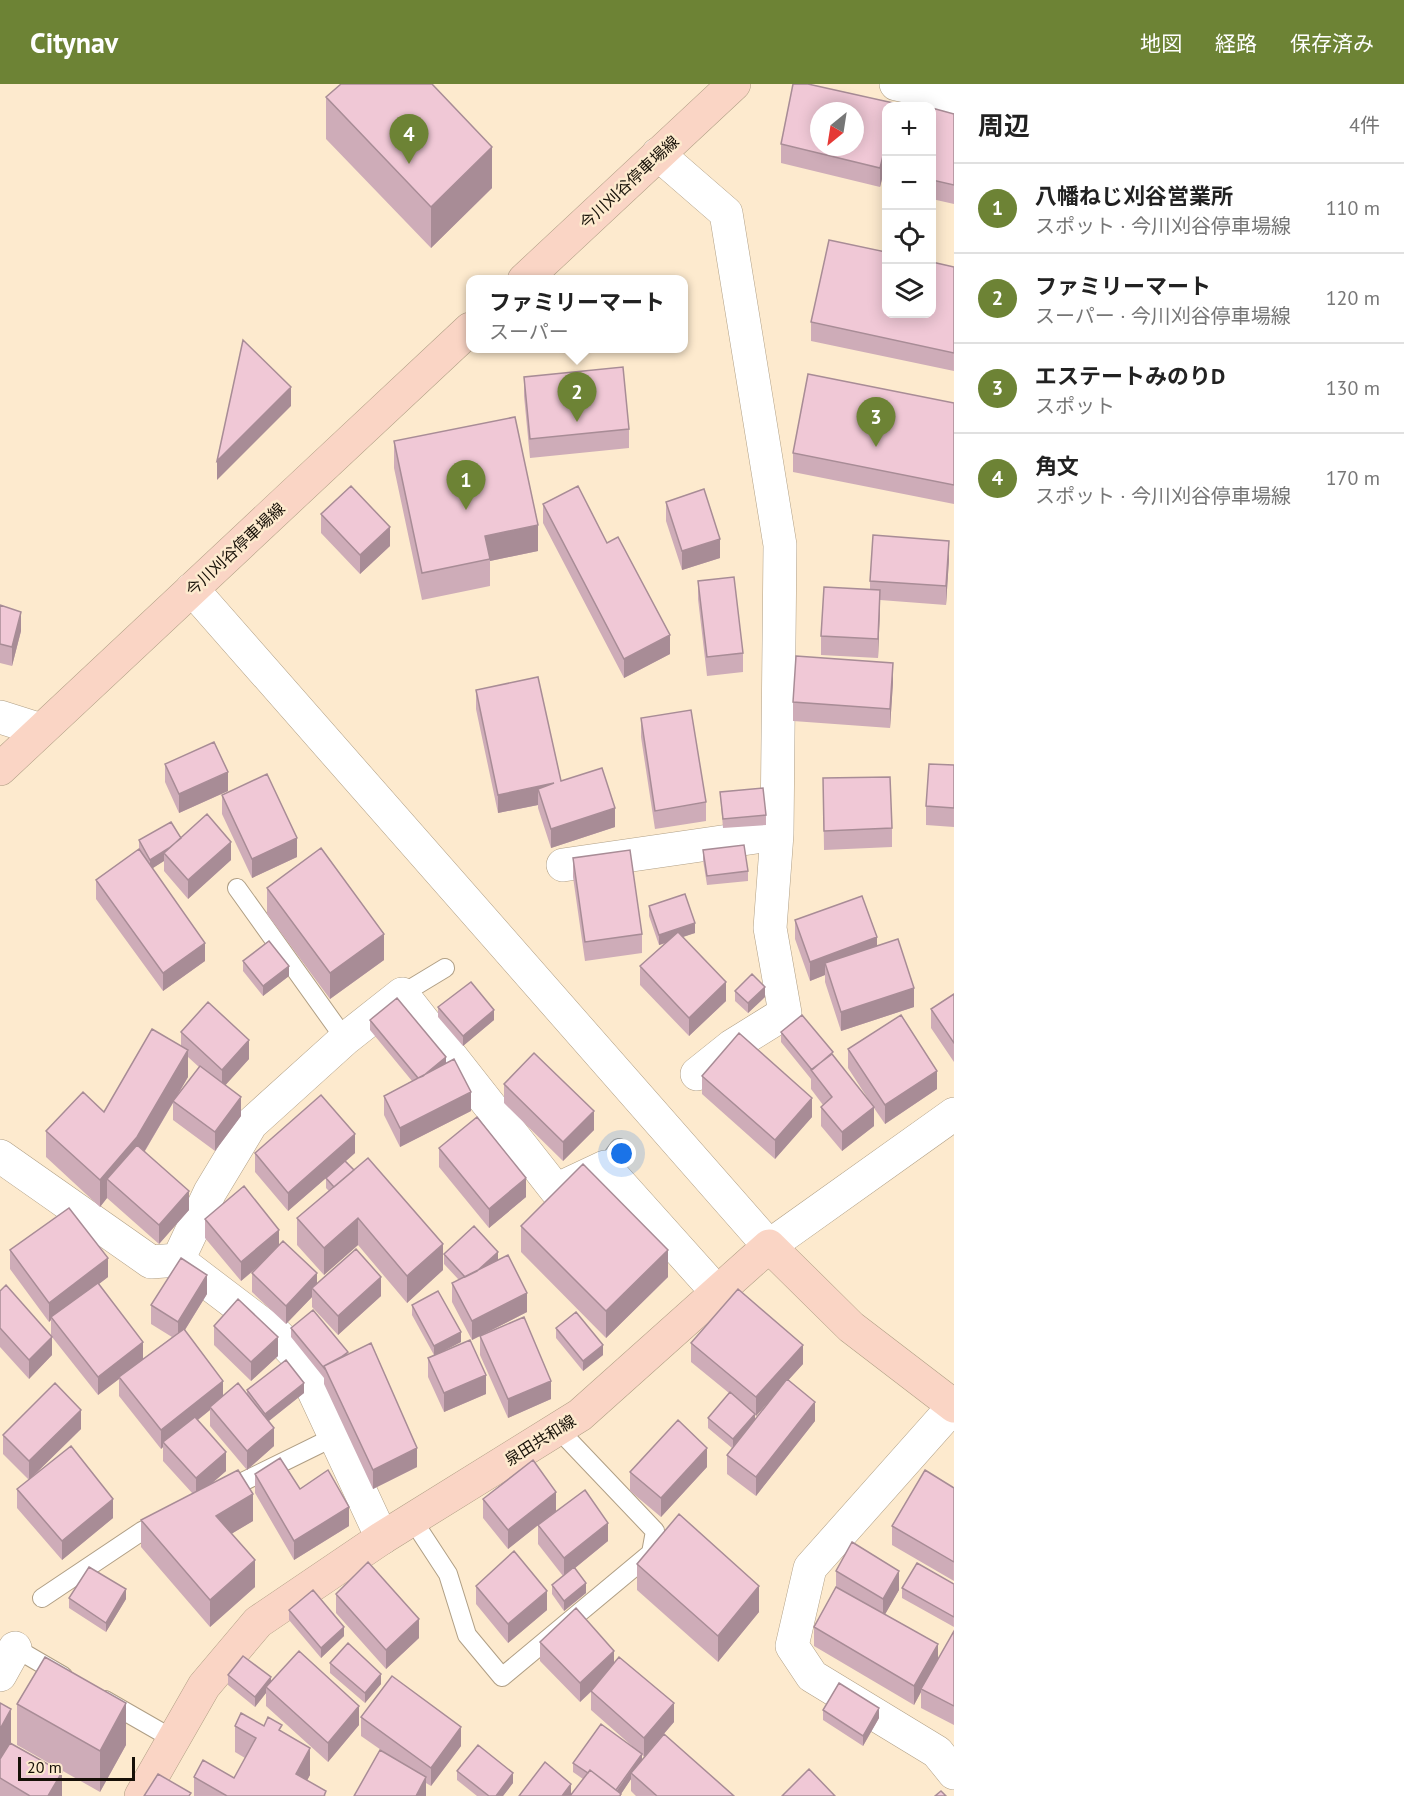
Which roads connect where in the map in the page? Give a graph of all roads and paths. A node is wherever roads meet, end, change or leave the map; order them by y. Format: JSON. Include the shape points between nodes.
{"nodes":[{"id":1,"x":734,"y":84,"type":"edge"},
{"id":2,"x":896,"y":84,"type":"edge"},
{"id":3,"x":954,"y":97,"type":"edge"},
{"id":4,"x":658,"y":154,"type":"junction"},
{"id":5,"x":528,"y":275,"type":"edge"},
{"id":6,"x":466,"y":334,"type":"edge"},
{"id":7,"x":192,"y":589,"type":"junction"},
{"id":8,"x":0,"y":717,"type":"edge"},
{"id":9,"x":41,"y":730,"type":"junction"},
{"id":10,"x":0,"y":769,"type":"edge"},
{"id":11,"x":777,"y":834,"type":"junction"},
{"id":12,"x":563,"y":865,"type":"dead end"},
{"id":13,"x":237,"y":888,"type":"dead end"},
{"id":14,"x":445,"y":968,"type":"dead end"},
{"id":15,"x":402,"y":994,"type":"junction"},
{"id":16,"x":345,"y":1039,"type":"junction"},
{"id":17,"x":697,"y":1074,"type":"dead end"},
{"id":18,"x":954,"y":1114,"type":"edge"},
{"id":19,"x":0,"y":1156,"type":"edge"},
{"id":20,"x":769,"y":1246,"type":"junction"},
{"id":21,"x":178,"y":1260,"type":"junction"},
{"id":22,"x":717,"y":1292,"type":"junction"},
{"id":23,"x":954,"y":1406,"type":"edge"},
{"id":24,"x":558,"y":1429,"type":"junction"},
{"id":25,"x":336,"y":1436,"type":"junction"},
{"id":26,"x":207,"y":1499,"type":"edge"},
{"id":27,"x":174,"y":1515,"type":"edge"},
{"id":28,"x":412,"y":1519,"type":"junction"},
{"id":29,"x":382,"y":1538,"type":"junction"},
{"id":30,"x":42,"y":1598,"type":"dead end"},
{"id":31,"x":8,"y":1662,"type":"edge"},
{"id":32,"x":74,"y":1682,"type":"edge"},
{"id":33,"x":94,"y":1694,"type":"edge"},
{"id":34,"x":174,"y":1739,"type":"junction"},
{"id":35,"x":954,"y":1773,"type":"edge"},
{"id":36,"x":141,"y":1796,"type":"edge"}],
"edges":[{"from":1,"to":4,"type":"main road","name":"今川刈谷停車場線"},
{"from":2,"to":3,"type":"street"},
{"from":4,"to":5,"type":"main road","name":"今川刈谷停車場線"},
{"from":4,"to":11,"type":"street","via":[[726,213],[780,545]]},
{"from":6,"to":7,"type":"main road","name":"今川刈谷停車場線"},
{"from":7,"to":9,"type":"main road","name":"今川刈谷停車場線"},
{"from":7,"to":20,"type":"street"},
{"from":8,"to":9,"type":"street"},
{"from":9,"to":10,"type":"main road","name":"今川刈谷停車場線"},
{"from":11,"to":12,"type":"street"},
{"from":11,"to":17,"type":"street","via":[[770,927],[785,1013],[732,1046]]},
{"from":13,"to":16,"type":"lane"},
{"from":14,"to":15,"type":"lane"},
{"from":15,"to":16,"type":"street"},
{"from":15,"to":22,"type":"street","via":[[556,1190],[612,1158]]},
{"from":16,"to":21,"type":"street","via":[[251,1124],[210,1192]]},
{"from":18,"to":20,"type":"street"},
{"from":19,"to":21,"type":"street","via":[[151,1262]]},
{"from":20,"to":22,"type":"main road","name":"泉田共和線"},
{"from":20,"to":23,"type":"main road","via":[[851,1327]]},
{"from":21,"to":25,"type":"street","via":[[278,1336],[298,1357]]},
{"from":22,"to":24,"type":"main road","name":"泉田共和線","via":[[580,1415]]},
{"from":23,"to":35,"type":"street","via":[[810,1568],[792,1646],[812,1676],[937,1752]]},
{"from":24,"to":28,"type":"main road","name":"泉田共和線"},
{"from":24,"to":28,"type":"lane","via":[[655,1531],[651,1553],[502,1677],[467,1635],[448,1574]]},
{"from":25,"to":26,"type":"lane"},
{"from":25,"to":29,"type":"street"},
{"from":27,"to":30,"type":"lane","via":[[142,1531]]},
{"from":28,"to":29,"type":"main road","name":"泉田共和線"},
{"from":29,"to":34,"type":"main road","name":"泉田共和線","via":[[258,1622],[204,1686]]},
{"from":31,"to":32,"type":"lane"},
{"from":33,"to":34,"type":"lane"},
{"from":34,"to":36,"type":"main road","name":"泉田共和線"}]}
